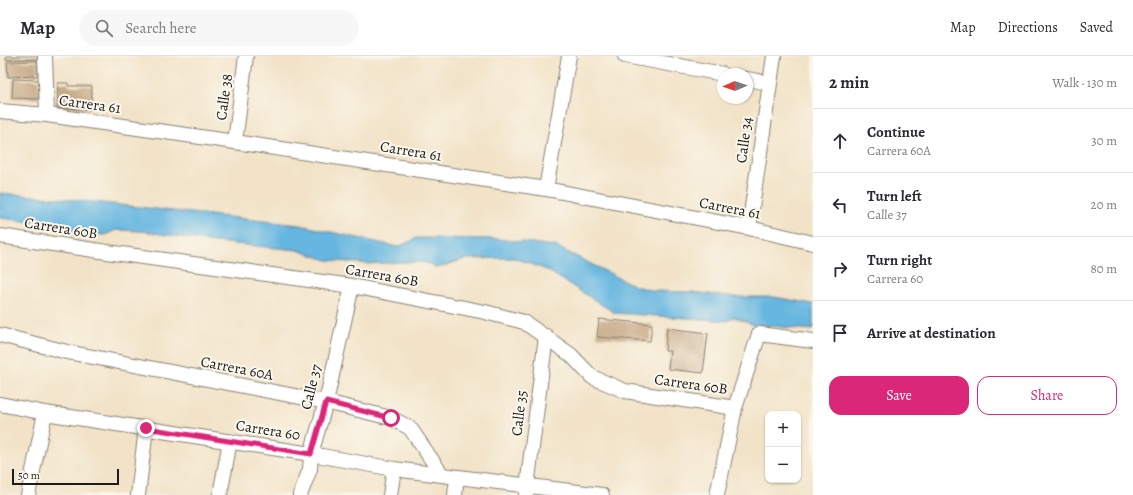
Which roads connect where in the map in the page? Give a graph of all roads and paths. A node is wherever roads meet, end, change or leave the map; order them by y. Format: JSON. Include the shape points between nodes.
{"nodes":[{"id":1,"x":45,"y":56,"type":"edge"},
{"id":2,"x":246,"y":56,"type":"edge"},
{"id":3,"x":570,"y":56,"type":"edge"},
{"id":4,"x":625,"y":56,"type":"edge"},
{"id":5,"x":774,"y":56,"type":"edge"},
{"id":6,"x":717,"y":73,"type":"edge"},
{"id":7,"x":753,"y":80,"type":"edge"},
{"id":8,"x":770,"y":83,"type":"junction"},
{"id":9,"x":0,"y":111,"type":"edge"},
{"id":10,"x":47,"y":116,"type":"junction"},
{"id":11,"x":235,"y":142,"type":"junction"},
{"id":12,"x":546,"y":189,"type":"junction"},
{"id":13,"x":749,"y":228,"type":"junction"},
{"id":14,"x":0,"y":236,"type":"edge"},
{"id":15,"x":813,"y":243,"type":"edge"},
{"id":16,"x":352,"y":286,"type":"junction"},
{"id":17,"x":0,"y":335,"type":"edge"},
{"id":18,"x":546,"y":336,"type":"junction"},
{"id":19,"x":813,"y":341,"type":"edge"},
{"id":20,"x":326,"y":402,"type":"junction"},
{"id":21,"x":0,"y":404,"type":"edge"},
{"id":22,"x":735,"y":408,"type":"junction"},
{"id":23,"x":45,"y":413,"type":"junction"},
{"id":24,"x":146,"y":428,"type":"junction"},
{"id":25,"x":230,"y":441,"type":"junction"},
{"id":26,"x":311,"y":454,"type":"junction"},
{"id":27,"x":394,"y":469,"type":"junction"},
{"id":28,"x":442,"y":475,"type":"junction"},
{"id":29,"x":457,"y":477,"type":"junction"},
{"id":30,"x":526,"y":491,"type":"edge"},
{"id":31,"x":28,"y":495,"type":"edge"},
{"id":32,"x":138,"y":495,"type":"edge"},
{"id":33,"x":220,"y":495,"type":"edge"},
{"id":34,"x":300,"y":495,"type":"edge"},
{"id":35,"x":390,"y":495,"type":"edge"},
{"id":36,"x":455,"y":495,"type":"edge"},
{"id":37,"x":602,"y":495,"type":"edge"},
{"id":38,"x":717,"y":495,"type":"edge"}],
"edges":[{"from":1,"to":10,"type":"street"},
{"from":2,"to":11,"type":"street","name":"Calle 38"},
{"from":3,"to":12,"type":"street"},
{"from":4,"to":6,"type":"street"},
{"from":5,"to":8,"type":"street","name":"Calle 34"},
{"from":7,"to":8,"type":"street"},
{"from":8,"to":13,"type":"street","name":"Calle 34"},
{"from":9,"to":10,"type":"street","name":"Carrera 61"},
{"from":10,"to":11,"type":"street","name":"Carrera 61"},
{"from":11,"to":12,"type":"street","name":"Carrera 61"},
{"from":12,"to":13,"type":"street","name":"Carrera 61"},
{"from":13,"to":15,"type":"street","name":"Carrera 61"},
{"from":14,"to":16,"type":"street","name":"Carrera 60B"},
{"from":16,"to":18,"type":"street","name":"Carrera 60B","via":[[524,322]]},
{"from":16,"to":20,"type":"street","name":"Calle 37"},
{"from":17,"to":20,"type":"street","name":"Carrera 60A","via":[[67,352]]},
{"from":18,"to":22,"type":"street","name":"Carrera 60B","via":[[571,355],[592,377],[626,391]]},
{"from":18,"to":30,"type":"street","name":"Calle 35"},
{"from":19,"to":22,"type":"street","via":[[759,334]]},
{"from":20,"to":26,"type":"street","name":"Calle 37"},
{"from":20,"to":28,"type":"street","name":"Carrera 60A","via":[[391,418],[410,428]]},
{"from":21,"to":23,"type":"street","name":"Carrera 60"},
{"from":22,"to":38,"type":"street"},
{"from":23,"to":24,"type":"street","name":"Carrera 60"},
{"from":23,"to":31,"type":"street"},
{"from":24,"to":25,"type":"street","name":"Carrera 60"},
{"from":24,"to":32,"type":"street"},
{"from":25,"to":26,"type":"street","name":"Carrera 60"},
{"from":25,"to":33,"type":"street"},
{"from":26,"to":27,"type":"street","name":"Carrera 60"},
{"from":26,"to":34,"type":"street","name":"Calle 37","via":[[310,469]]},
{"from":27,"to":28,"type":"street","name":"Carrera 60"},
{"from":27,"to":35,"type":"street"},
{"from":28,"to":29,"type":"street","name":"Carrera 60"},
{"from":29,"to":30,"type":"street","name":"Carrera 60"},
{"from":29,"to":36,"type":"street"},
{"from":30,"to":37,"type":"street","name":"Carrera 60"}]}
